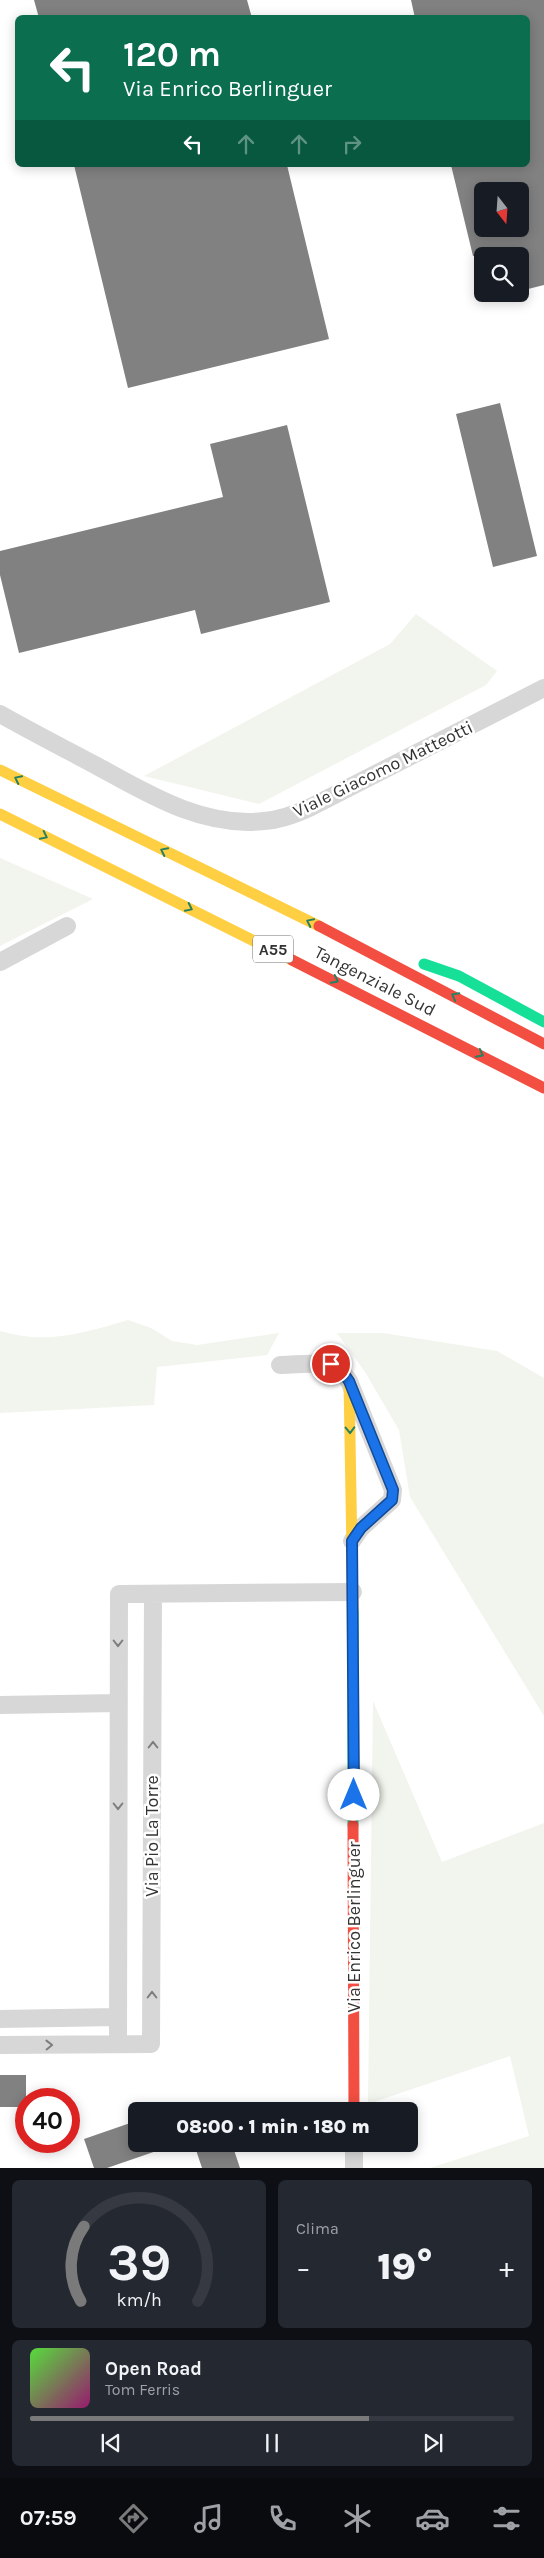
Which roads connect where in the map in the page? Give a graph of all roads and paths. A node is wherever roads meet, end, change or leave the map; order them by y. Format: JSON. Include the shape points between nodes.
{"nodes":[{"id":1,"x":544,"y":688,"type":"edge"},
{"id":2,"x":0,"y":714,"type":"edge"},
{"id":3,"x":0,"y":770,"type":"edge"},
{"id":4,"x":0,"y":814,"type":"edge"},
{"id":5,"x":67,"y":926,"type":"dead end"},
{"id":6,"x":335,"y":934,"type":"junction"},
{"id":7,"x":0,"y":962,"type":"edge"},
{"id":8,"x":544,"y":1022,"type":"edge"},
{"id":9,"x":544,"y":1044,"type":"edge"},
{"id":10,"x":544,"y":1088,"type":"edge"},
{"id":11,"x":280,"y":1364,"type":"dead end"},
{"id":12,"x":349,"y":1381,"type":"junction"},
{"id":13,"x":380,"y":1456,"type":"junction"},
{"id":14,"x":351,"y":1460,"type":"junction"},
{"id":15,"x":352,"y":1541,"type":"junction"},
{"id":16,"x":353,"y":1592,"type":"junction"},
{"id":17,"x":153,"y":1594,"type":"junction"},
{"id":18,"x":118,"y":1704,"type":"junction"},
{"id":19,"x":0,"y":1705,"type":"edge"},
{"id":20,"x":118,"y":2017,"type":"junction"},
{"id":21,"x":0,"y":2019,"type":"edge"},
{"id":22,"x":118,"y":2044,"type":"junction"},
{"id":23,"x":0,"y":2045,"type":"edge"},
{"id":24,"x":354,"y":2102,"type":"edge"},
{"id":25,"x":354,"y":2152,"type":"edge"},
{"id":26,"x":354,"y":2168,"type":"edge"}],
"edges":[{"from":1,"to":2,"type":"street","name":"Viale Giacomo Matteotti","via":[[311,808],[263,822],[208,817],[180,808]]},
{"from":6,"to":3,"type":"main road","name":"Tangenziale Sud","number":"A55","one_way":true},
{"from":4,"to":10,"type":"main road","name":"Tangenziale Sud","number":"A55","one_way":true},
{"from":5,"to":7,"type":"street"},
{"from":6,"to":8,"type":"main road","via":[[458,976]]},
{"from":9,"to":6,"type":"main road","name":"Tangenziale Sud","number":"A55","one_way":true},
{"from":11,"to":12,"type":"street","via":[[331,1364],[341,1370]]},
{"from":12,"to":13,"type":"street"},
{"from":12,"to":14,"type":"main road","name":"Via Enrico Berlinguer","one_way":true},
{"from":13,"to":14,"type":"street","via":[[370,1449],[362,1449]]},
{"from":13,"to":15,"type":"street","via":[[393,1490],[392,1500],[361,1528]]},
{"from":14,"to":15,"type":"main road","name":"Via Enrico Berlinguer"},
{"from":15,"to":16,"type":"main road","name":"Via Enrico Berlinguer"},
{"from":16,"to":17,"type":"street"},
{"from":16,"to":24,"type":"main road","name":"Via Enrico Berlinguer"},
{"from":17,"to":18,"type":"street","name":"Via Pio La Torre","one_way":true,"via":[[118,1594]]},
{"from":22,"to":17,"type":"street","name":"Via Pio La Torre","one_way":true,"via":[[151,2044]]},
{"from":18,"to":19,"type":"street"},
{"from":18,"to":20,"type":"street","name":"Via Pio La Torre","one_way":true},
{"from":20,"to":21,"type":"street"},
{"from":20,"to":22,"type":"street","name":"Via Pio La Torre"},
{"from":23,"to":22,"type":"street","name":"Via Pio La Torre","one_way":true},
{"from":25,"to":26,"type":"street"}]}
